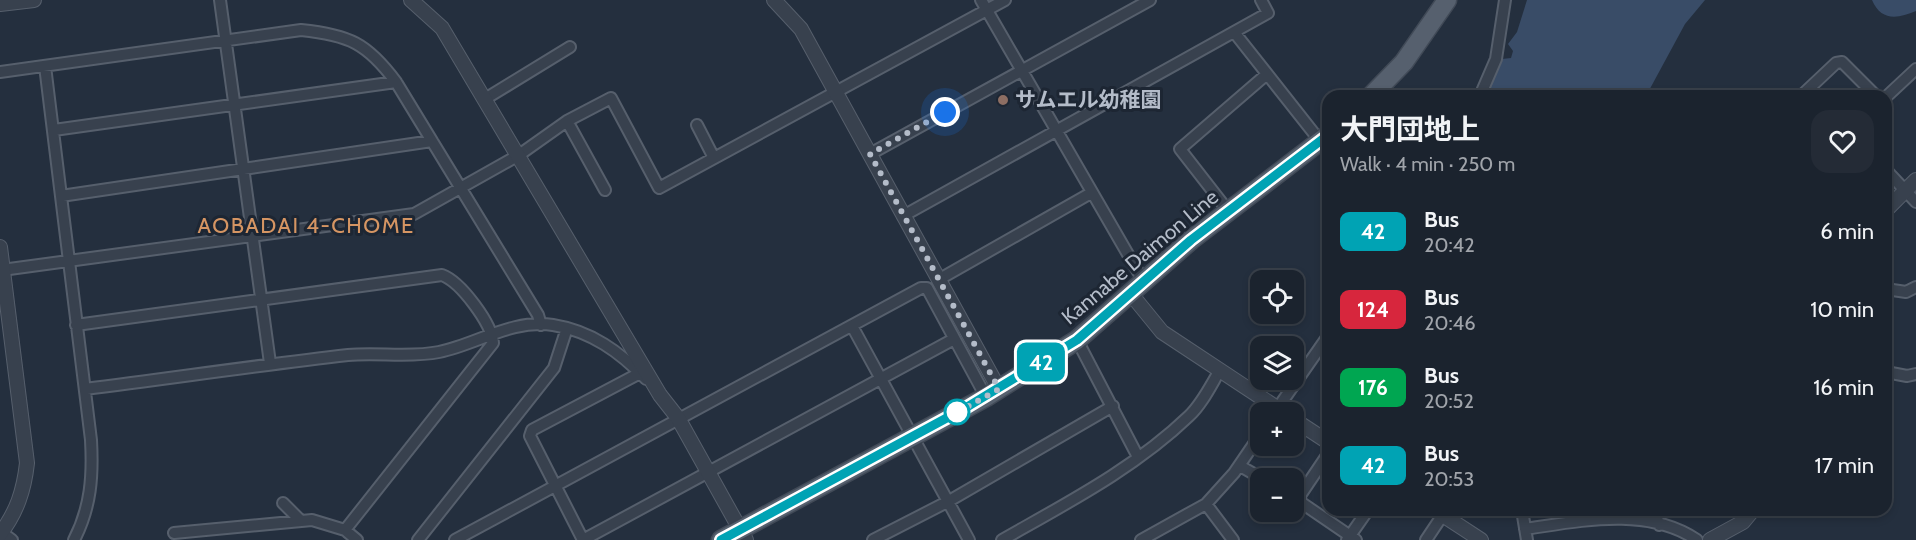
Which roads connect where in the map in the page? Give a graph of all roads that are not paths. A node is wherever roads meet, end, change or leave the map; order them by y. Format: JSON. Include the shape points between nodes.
{"nodes":[{"id":1,"x":34,"y":0,"type":"edge"},
{"id":2,"x":219,"y":0,"type":"edge"},
{"id":3,"x":411,"y":0,"type":"edge"},
{"id":4,"x":774,"y":0,"type":"edge"},
{"id":5,"x":1005,"y":0,"type":"edge"},
{"id":6,"x":1261,"y":0,"type":"edge"},
{"id":7,"x":1447,"y":0,"type":"edge"},
{"id":8,"x":1505,"y":0,"type":"edge"},
{"id":9,"x":1146,"y":1,"type":"edge"},
{"id":10,"x":0,"y":4,"type":"edge"},
{"id":11,"x":983,"y":5,"type":"edge"},
{"id":12,"x":1234,"y":32,"type":"junction"},
{"id":13,"x":226,"y":40,"type":"junction"},
{"id":14,"x":570,"y":47,"type":"dead end"},
{"id":15,"x":45,"y":66,"type":"junction"},
{"id":16,"x":1916,"y":69,"type":"edge"},
{"id":17,"x":1020,"y":70,"type":"junction"},
{"id":18,"x":0,"y":72,"type":"edge"},
{"id":19,"x":1267,"y":74,"type":"junction"},
{"id":20,"x":396,"y":82,"type":"junction"},
{"id":21,"x":1377,"y":90,"type":"edge"},
{"id":22,"x":1483,"y":90,"type":"edge"},
{"id":23,"x":1807,"y":90,"type":"edge"},
{"id":24,"x":1870,"y":90,"type":"edge"},
{"id":25,"x":835,"y":91,"type":"junction"},
{"id":26,"x":1892,"y":91,"type":"edge"},
{"id":27,"x":485,"y":99,"type":"junction"},
{"id":28,"x":235,"y":104,"type":"junction"},
{"id":29,"x":567,"y":121,"type":"junction"},
{"id":30,"x":697,"y":125,"type":"dead end"},
{"id":31,"x":54,"y":130,"type":"junction"},
{"id":32,"x":1055,"y":131,"type":"junction"},
{"id":33,"x":1322,"y":136,"type":"edge"},
{"id":34,"x":1322,"y":140,"type":"edge"},
{"id":35,"x":432,"y":141,"type":"junction"},
{"id":36,"x":870,"y":154,"type":"junction"},
{"id":37,"x":519,"y":155,"type":"junction"},
{"id":38,"x":714,"y":158,"type":"junction"},
{"id":39,"x":244,"y":168,"type":"junction"},
{"id":40,"x":1892,"y":176,"type":"edge"},
{"id":41,"x":1916,"y":180,"type":"edge"},
{"id":42,"x":461,"y":187,"type":"junction"},
{"id":43,"x":606,"y":190,"type":"dead end"},
{"id":44,"x":1905,"y":190,"type":"junction"},
{"id":45,"x":1091,"y":193,"type":"junction"},
{"id":46,"x":62,"y":196,"type":"junction"},
{"id":47,"x":1916,"y":202,"type":"edge"},
{"id":48,"x":1892,"y":204,"type":"edge"},
{"id":49,"x":1229,"y":212,"type":"junction"},
{"id":50,"x":903,"y":216,"type":"junction"},
{"id":51,"x":252,"y":234,"type":"junction"},
{"id":52,"x":0,"y":247,"type":"edge"},
{"id":53,"x":71,"y":261,"type":"junction"},
{"id":54,"x":2,"y":270,"type":"junction"},
{"id":55,"x":938,"y":280,"type":"junction"},
{"id":56,"x":1916,"y":287,"type":"edge"},
{"id":57,"x":1138,"y":288,"type":"junction"},
{"id":58,"x":2,"y":289,"type":"edge"},
{"id":59,"x":1892,"y":290,"type":"edge"},
{"id":60,"x":261,"y":300,"type":"junction"},
{"id":61,"x":76,"y":325,"type":"junction"},
{"id":62,"x":541,"y":325,"type":"junction"},
{"id":63,"x":852,"y":326,"type":"junction"},
{"id":64,"x":567,"y":328,"type":"junction"},
{"id":65,"x":492,"y":332,"type":"junction"},
{"id":66,"x":954,"y":339,"type":"junction"},
{"id":67,"x":1077,"y":340,"type":"junction"},
{"id":68,"x":1322,"y":345,"type":"edge"},
{"id":69,"x":270,"y":363,"type":"junction"},
{"id":70,"x":1220,"y":370,"type":"junction"},
{"id":71,"x":640,"y":373,"type":"junction"},
{"id":72,"x":1892,"y":373,"type":"edge"},
{"id":73,"x":1916,"y":374,"type":"edge"},
{"id":74,"x":879,"y":379,"type":"junction"},
{"id":75,"x":85,"y":389,"type":"junction"},
{"id":76,"x":992,"y":393,"type":"junction"},
{"id":77,"x":660,"y":395,"type":"junction"},
{"id":78,"x":1265,"y":402,"type":"edge"},
{"id":79,"x":1284,"y":402,"type":"edge"},
{"id":80,"x":1113,"y":406,"type":"junction"},
{"id":81,"x":678,"y":418,"type":"junction"},
{"id":82,"x":1304,"y":426,"type":"edge"},
{"id":83,"x":912,"y":438,"type":"junction"},
{"id":84,"x":1322,"y":438,"type":"edge"},
{"id":85,"x":1250,"y":450,"type":"edge"},
{"id":86,"x":1138,"y":457,"type":"junction"},
{"id":87,"x":1322,"y":462,"type":"edge"},
{"id":88,"x":1240,"y":466,"type":"junction"},
{"id":89,"x":707,"y":472,"type":"junction"},
{"id":90,"x":1250,"y":472,"type":"edge"},
{"id":91,"x":554,"y":486,"type":"junction"},
{"id":92,"x":1304,"y":487,"type":"edge"},
{"id":93,"x":949,"y":501,"type":"junction"},
{"id":94,"x":283,"y":503,"type":"dead end"},
{"id":95,"x":1206,"y":504,"type":"junction"},
{"id":96,"x":1304,"y":505,"type":"edge"},
{"id":97,"x":1364,"y":516,"type":"edge"},
{"id":98,"x":1439,"y":516,"type":"edge"},
{"id":99,"x":1447,"y":516,"type":"edge"},
{"id":100,"x":1523,"y":516,"type":"edge"},
{"id":101,"x":1657,"y":516,"type":"edge"},
{"id":102,"x":1748,"y":516,"type":"edge"},
{"id":103,"x":300,"y":520,"type":"junction"},
{"id":104,"x":1659,"y":525,"type":"junction"},
{"id":105,"x":345,"y":530,"type":"junction"},
{"id":106,"x":174,"y":533,"type":"dead end"},
{"id":107,"x":4,"y":534,"type":"edge"},
{"id":108,"x":743,"y":535,"type":"edge"},
{"id":109,"x":1526,"y":535,"type":"edge"},
{"id":110,"x":1351,"y":539,"type":"edge"},
{"id":111,"x":74,"y":540,"type":"edge"},
{"id":112,"x":357,"y":540,"type":"edge"},
{"id":113,"x":418,"y":540,"type":"edge"},
{"id":114,"x":454,"y":540,"type":"edge"},
{"id":115,"x":583,"y":540,"type":"edge"},
{"id":116,"x":721,"y":540,"type":"edge"},
{"id":117,"x":873,"y":540,"type":"edge"},
{"id":118,"x":969,"y":540,"type":"edge"},
{"id":119,"x":1002,"y":540,"type":"edge"},
{"id":120,"x":1141,"y":540,"type":"edge"},
{"id":121,"x":1233,"y":540,"type":"edge"},
{"id":122,"x":1426,"y":540,"type":"edge"},
{"id":123,"x":1481,"y":540,"type":"edge"},
{"id":124,"x":1697,"y":540,"type":"edge"},
{"id":125,"x":1710,"y":540,"type":"edge"}],
"edges":[{"from":1,"to":10,"type":"street"},
{"from":2,"to":13,"type":"street"},
{"from":3,"to":27,"type":"street","via":[[442,28]]},
{"from":4,"to":25,"type":"street","via":[[801,29]]},
{"from":5,"to":11,"type":"street"},
{"from":6,"to":12,"type":"street","via":[[1268,13]]},
{"from":7,"to":21,"type":"main road","via":[[1404,62]]},
{"from":8,"to":22,"type":"street","via":[[1496,59]]},
{"from":9,"to":17,"type":"street"},
{"from":11,"to":17,"type":"street"},
{"from":11,"to":25,"type":"street"},
{"from":12,"to":19,"type":"street"},
{"from":12,"to":32,"type":"street"},
{"from":13,"to":15,"type":"street"},
{"from":13,"to":20,"type":"street","via":[[301,30],[342,36],[362,45]]},
{"from":13,"to":28,"type":"street"},
{"from":14,"to":27,"type":"street"},
{"from":15,"to":18,"type":"street"},
{"from":15,"to":31,"type":"street"},
{"from":16,"to":26,"type":"street"},
{"from":17,"to":32,"type":"street"},
{"from":17,"to":36,"type":"street"},
{"from":19,"to":33,"type":"street"},
{"from":19,"to":49,"type":"street","via":[[1180,149]]},
{"from":20,"to":28,"type":"street"},
{"from":20,"to":35,"type":"street"},
{"from":23,"to":24,"type":"street","via":[[1842,62]]},
{"from":25,"to":36,"type":"street"},
{"from":25,"to":38,"type":"street"},
{"from":27,"to":37,"type":"street"},
{"from":28,"to":31,"type":"street"},
{"from":28,"to":39,"type":"street"},
{"from":29,"to":37,"type":"street"},
{"from":29,"to":38,"type":"street","via":[[611,98],[659,188]]},
{"from":29,"to":43,"type":"street"},
{"from":30,"to":38,"type":"street"},
{"from":31,"to":46,"type":"street"},
{"from":32,"to":45,"type":"street"},
{"from":32,"to":50,"type":"street"},
{"from":34,"to":49,"type":"main road","name":"Kannabe Daimon Line"},
{"from":35,"to":39,"type":"street"},
{"from":35,"to":42,"type":"street"},
{"from":36,"to":50,"type":"street"},
{"from":37,"to":42,"type":"street"},
{"from":37,"to":77,"type":"street"},
{"from":39,"to":46,"type":"street"},
{"from":39,"to":51,"type":"street"},
{"from":40,"to":44,"type":"street"},
{"from":41,"to":44,"type":"street"},
{"from":42,"to":51,"type":"street","via":[[414,214]]},
{"from":42,"to":62,"type":"street"},
{"from":44,"to":47,"type":"street"},
{"from":44,"to":48,"type":"street"},
{"from":45,"to":55,"type":"street"},
{"from":45,"to":57,"type":"street"},
{"from":46,"to":53,"type":"street"},
{"from":49,"to":57,"type":"main road","name":"Kannabe Daimon Line"},
{"from":50,"to":55,"type":"street"},
{"from":51,"to":53,"type":"street"},
{"from":51,"to":60,"type":"street"},
{"from":52,"to":54,"type":"street"},
{"from":53,"to":54,"type":"street"},
{"from":53,"to":61,"type":"street"},
{"from":54,"to":58,"type":"street"},
{"from":55,"to":76,"type":"street"},
{"from":56,"to":59,"type":"street","via":[[1906,292]]},
{"from":57,"to":67,"type":"main road","name":"Kannabe Daimon Line"},
{"from":57,"to":70,"type":"street","via":[[1162,332]]},
{"from":58,"to":107,"type":"street","via":[[27,463],[24,490]]},
{"from":60,"to":61,"type":"street"},
{"from":60,"to":65,"type":"street","via":[[442,275],[452,279]]},
{"from":60,"to":69,"type":"street"},
{"from":61,"to":75,"type":"street"},
{"from":62,"to":64,"type":"street"},
{"from":62,"to":65,"type":"street"},
{"from":63,"to":66,"type":"street","via":[[927,288]]},
{"from":63,"to":74,"type":"street"},
{"from":63,"to":81,"type":"street"},
{"from":64,"to":71,"type":"street","via":[[600,341]]},
{"from":64,"to":113,"type":"street","via":[[554,368]]},
{"from":65,"to":69,"type":"street","via":[[437,353],[358,354]]},
{"from":65,"to":105,"type":"street","via":[[493,343]]},
{"from":66,"to":74,"type":"street"},
{"from":66,"to":76,"type":"street"},
{"from":67,"to":76,"type":"main road","name":"Kannabe Daimon Line"},
{"from":67,"to":80,"type":"street"},
{"from":68,"to":79,"type":"street"},
{"from":69,"to":75,"type":"street"},
{"from":70,"to":78,"type":"street"},
{"from":70,"to":86,"type":"street","via":[[1191,414]]},
{"from":71,"to":77,"type":"street"},
{"from":71,"to":91,"type":"street","via":[[532,430],[530,436]]},
{"from":72,"to":73,"type":"street"},
{"from":74,"to":83,"type":"street"},
{"from":74,"to":89,"type":"street"},
{"from":75,"to":111,"type":"street","via":[[93,479]]},
{"from":76,"to":83,"type":"main road","name":"Kannabe Daimon Line"},
{"from":77,"to":81,"type":"street"},
{"from":80,"to":86,"type":"street"},
{"from":80,"to":93,"type":"street"},
{"from":81,"to":89,"type":"street"},
{"from":81,"to":91,"type":"street"},
{"from":82,"to":84,"type":"street"},
{"from":83,"to":93,"type":"street"},
{"from":83,"to":108,"type":"main road","name":"Kannabe Daimon Line"},
{"from":85,"to":88,"type":"street"},
{"from":86,"to":119,"type":"street","via":[[1105,481]]},
{"from":87,"to":92,"type":"street"},
{"from":88,"to":90,"type":"street"},
{"from":88,"to":95,"type":"street"},
{"from":89,"to":108,"type":"street"},
{"from":89,"to":115,"type":"street"},
{"from":91,"to":114,"type":"street"},
{"from":91,"to":115,"type":"street"},
{"from":93,"to":117,"type":"street"},
{"from":93,"to":118,"type":"street"},
{"from":94,"to":103,"type":"street"},
{"from":95,"to":120,"type":"street"},
{"from":95,"to":121,"type":"street"},
{"from":96,"to":110,"type":"street"},
{"from":97,"to":110,"type":"street"},
{"from":98,"to":122,"type":"street"},
{"from":99,"to":123,"type":"street"},
{"from":100,"to":109,"type":"street"},
{"from":101,"to":104,"type":"street"},
{"from":102,"to":125,"type":"street"},
{"from":103,"to":105,"type":"street"},
{"from":103,"to":106,"type":"street"},
{"from":104,"to":109,"type":"street","via":[[1578,519]]},
{"from":104,"to":124,"type":"street"},
{"from":105,"to":112,"type":"street"},
{"from":108,"to":116,"type":"main road","name":"Kannabe Daimon Line"}]}
